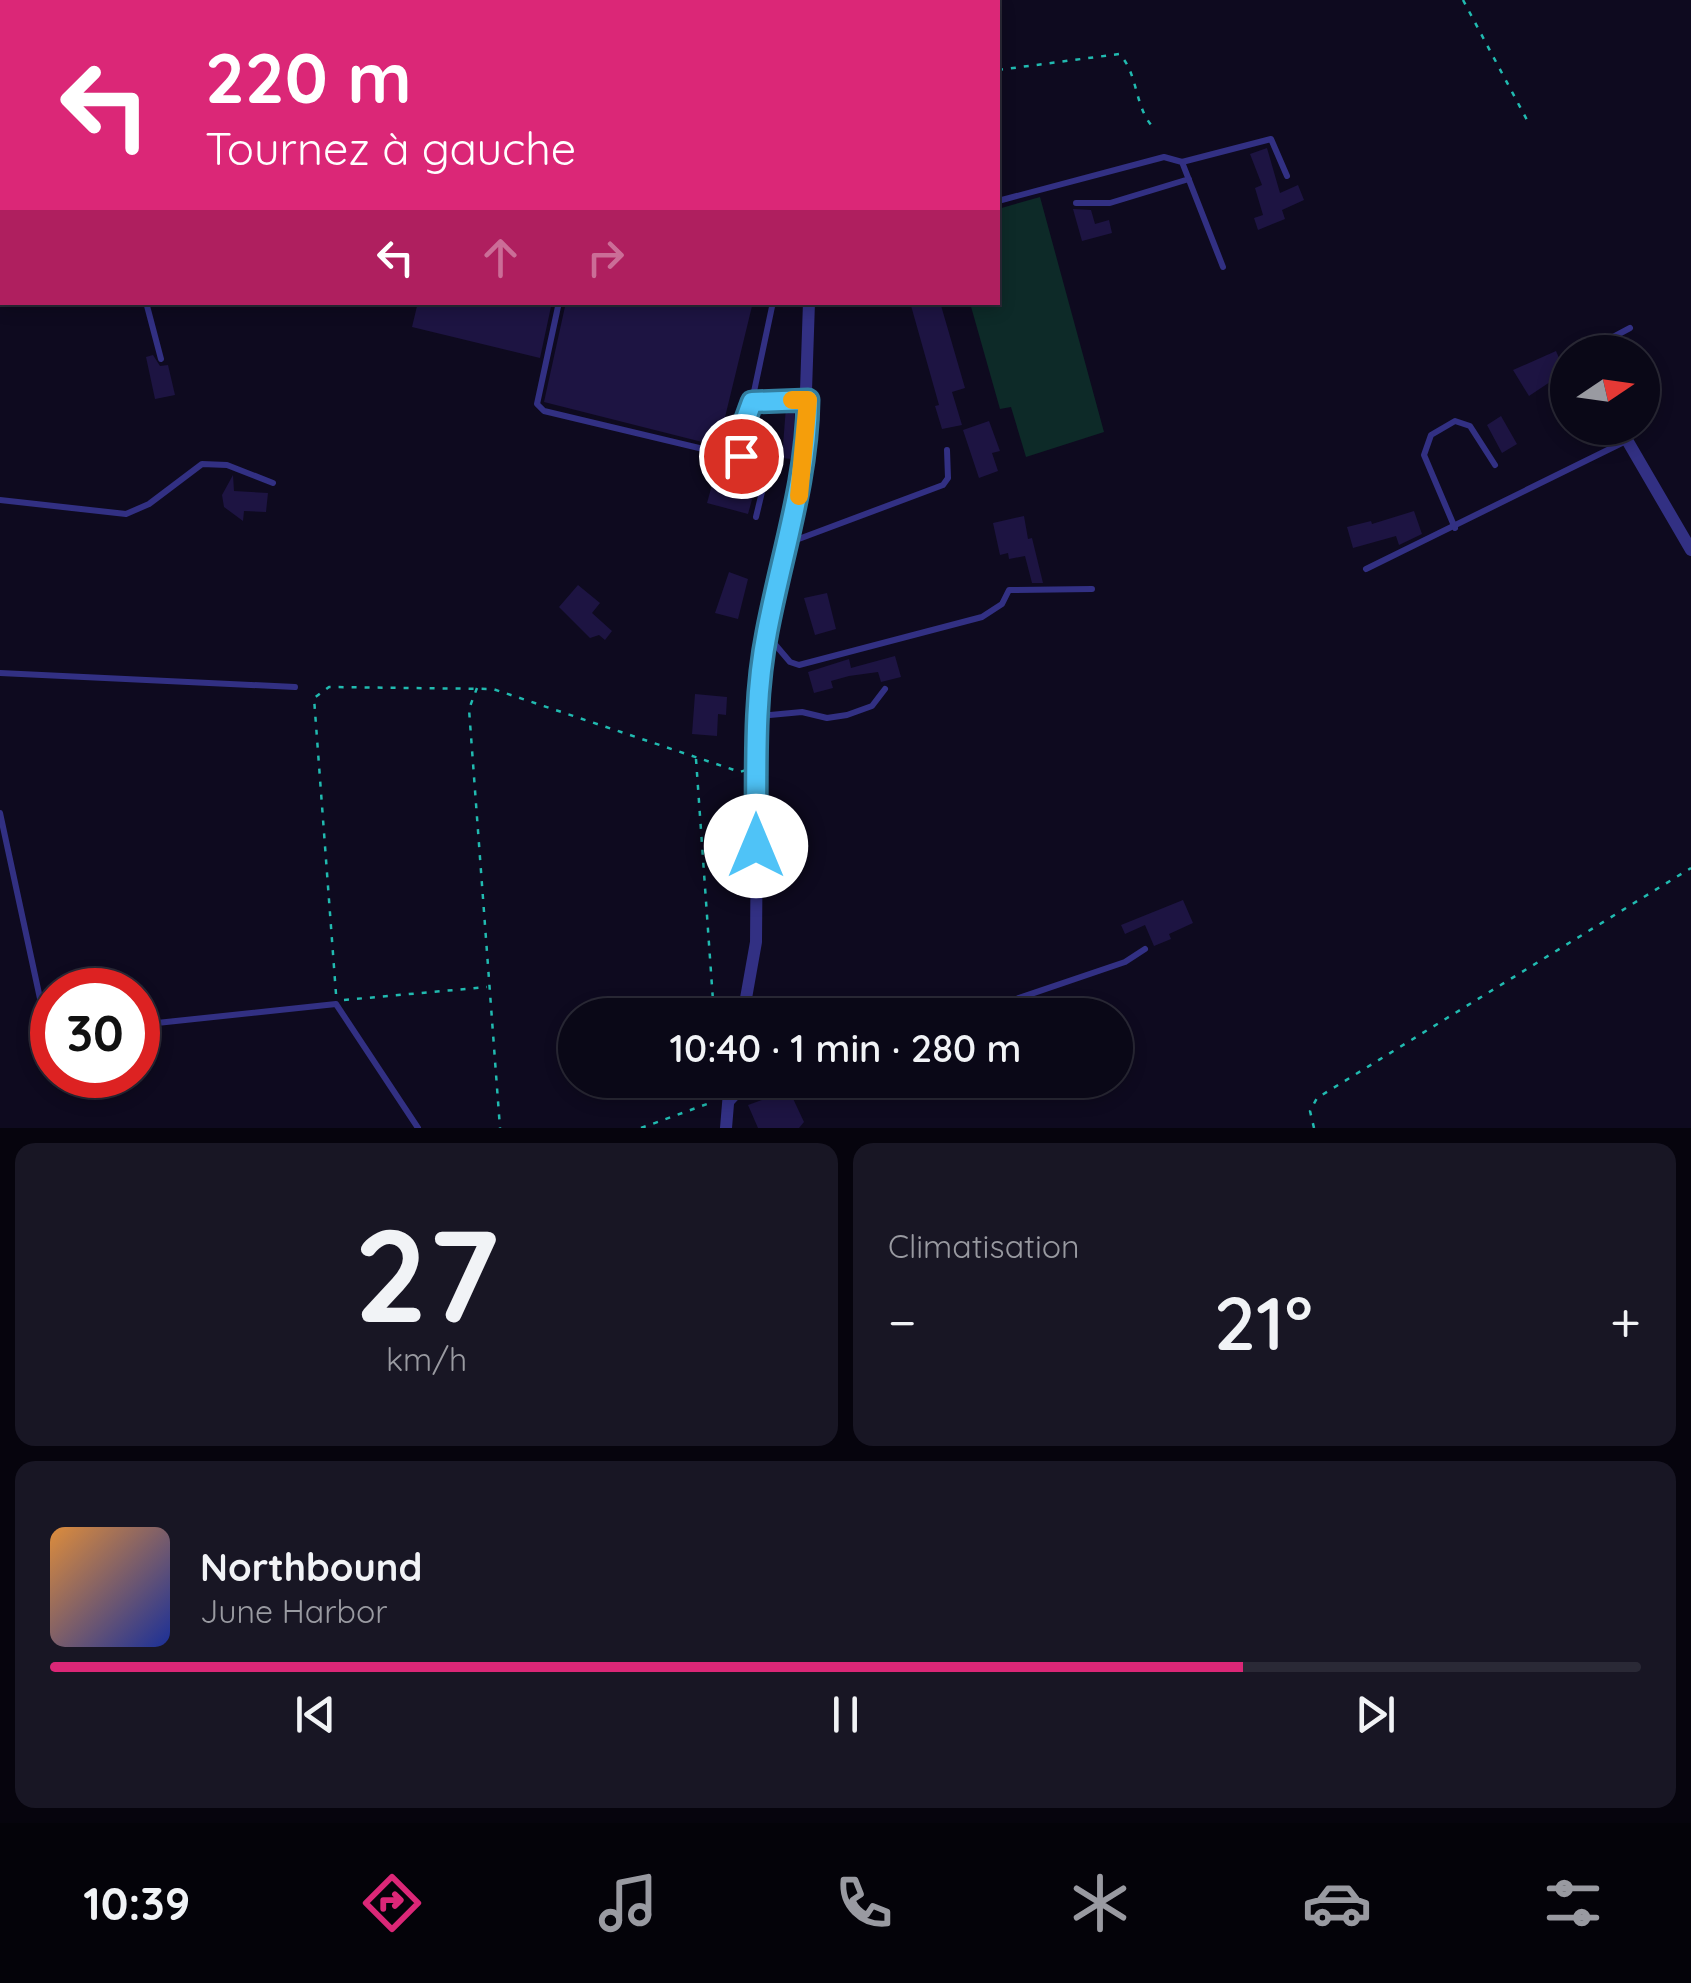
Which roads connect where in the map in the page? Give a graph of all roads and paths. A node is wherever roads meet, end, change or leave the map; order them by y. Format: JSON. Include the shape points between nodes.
{"nodes":[{"id":1,"x":1462,"y":0,"type":"edge"},
{"id":2,"x":1000,"y":70,"type":"edge"},
{"id":3,"x":1527,"y":120,"type":"dead end"},
{"id":4,"x":1152,"y":126,"type":"dead end"},
{"id":5,"x":1182,"y":162,"type":"junction"},
{"id":6,"x":1287,"y":176,"type":"dead end"},
{"id":7,"x":1190,"y":179,"type":"junction"},
{"id":8,"x":1000,"y":200,"type":"edge"},
{"id":9,"x":1076,"y":203,"type":"dead end"},
{"id":10,"x":1223,"y":267,"type":"dead end"},
{"id":11,"x":147,"y":305,"type":"edge"},
{"id":12,"x":558,"y":305,"type":"edge"},
{"id":13,"x":772,"y":305,"type":"edge"},
{"id":14,"x":809,"y":305,"type":"edge"},
{"id":15,"x":1630,"y":328,"type":"dead end"},
{"id":16,"x":1617,"y":335,"type":"edge"},
{"id":17,"x":161,"y":359,"type":"dead end"},
{"id":18,"x":808,"y":400,"type":"junction"},
{"id":19,"x":752,"y":402,"type":"junction"},
{"id":20,"x":1604,"y":445,"type":"edge"},
{"id":21,"x":1630,"y":445,"type":"edge"},
{"id":22,"x":740,"y":449,"type":"junction"},
{"id":23,"x":947,"y":450,"type":"dead end"},
{"id":24,"x":1495,"y":465,"type":"dead end"},
{"id":25,"x":273,"y":483,"type":"dead end"},
{"id":26,"x":0,"y":500,"type":"edge"},
{"id":27,"x":756,"y":517,"type":"dead end"},
{"id":28,"x":1455,"y":528,"type":"junction"},
{"id":29,"x":788,"y":543,"type":"junction"},
{"id":30,"x":1691,"y":550,"type":"edge"},
{"id":31,"x":1366,"y":569,"type":"dead end"},
{"id":32,"x":1092,"y":588,"type":"dead end"},
{"id":33,"x":766,"y":634,"type":"junction"},
{"id":34,"x":0,"y":673,"type":"edge"},
{"id":35,"x":295,"y":687,"type":"dead end"},
{"id":36,"x":477,"y":688,"type":"junction"},
{"id":37,"x":885,"y":689,"type":"dead end"},
{"id":38,"x":758,"y":716,"type":"junction"},
{"id":39,"x":696,"y":758,"type":"junction"},
{"id":40,"x":757,"y":766,"type":"junction"},
{"id":41,"x":0,"y":812,"type":"edge"},
{"id":42,"x":1691,"y":868,"type":"edge"},
{"id":43,"x":1145,"y":950,"type":"dead end"},
{"id":44,"x":33,"y":968,"type":"edge"},
{"id":45,"x":488,"y":987,"type":"junction"},
{"id":46,"x":713,"y":998,"type":"edge"},
{"id":47,"x":746,"y":998,"type":"edge"},
{"id":48,"x":1019,"y":998,"type":"edge"},
{"id":49,"x":336,"y":1004,"type":"junction"},
{"id":50,"x":160,"y":1023,"type":"edge"},
{"id":51,"x":708,"y":1098,"type":"edge"},
{"id":52,"x":727,"y":1098,"type":"edge"},
{"id":53,"x":735,"y":1098,"type":"edge"},
{"id":54,"x":725,"y":1108,"type":"junction"},
{"id":55,"x":418,"y":1128,"type":"edge"},
{"id":56,"x":500,"y":1128,"type":"edge"},
{"id":57,"x":641,"y":1128,"type":"edge"},
{"id":58,"x":726,"y":1128,"type":"edge"},
{"id":59,"x":1314,"y":1128,"type":"edge"}],
"edges":[{"from":1,"to":3,"type":"path"},
{"from":2,"to":4,"type":"path","via":[[1119,54],[1128,62],[1140,112]]},
{"from":5,"to":6,"type":"lane","via":[[1271,140]]},
{"from":5,"to":7,"type":"lane"},
{"from":5,"to":8,"type":"lane","via":[[1164,157]]},
{"from":7,"to":9,"type":"lane","via":[[1110,204]]},
{"from":7,"to":10,"type":"lane"},
{"from":11,"to":17,"type":"lane"},
{"from":12,"to":22,"type":"lane","via":[[540,384],[538,404],[544,410],[720,452]]},
{"from":13,"to":19,"type":"lane"},
{"from":14,"to":18,"type":"street"},
{"from":15,"to":16,"type":"lane"},
{"from":18,"to":19,"type":"lane"},
{"from":18,"to":29,"type":"street","via":[[803,479]]},
{"from":19,"to":22,"type":"lane"},
{"from":20,"to":28,"type":"lane"},
{"from":21,"to":30,"type":"street"},
{"from":22,"to":27,"type":"lane","via":[[767,471]]},
{"from":23,"to":29,"type":"lane","via":[[943,486]]},
{"from":24,"to":28,"type":"lane","via":[[1470,426],[1455,421],[1430,435],[1424,455]]},
{"from":25,"to":26,"type":"lane","via":[[202,464],[126,514]]},
{"from":28,"to":31,"type":"lane"},
{"from":29,"to":33,"type":"street"},
{"from":32,"to":33,"type":"lane","via":[[1009,590],[982,617],[799,665]]},
{"from":33,"to":38,"type":"street"},
{"from":34,"to":35,"type":"lane"},
{"from":36,"to":39,"type":"path"},
{"from":36,"to":45,"type":"path","via":[[469,710]]},
{"from":36,"to":49,"type":"path","via":[[329,687],[314,698]]},
{"from":37,"to":38,"type":"lane","via":[[872,706],[848,715]]},
{"from":38,"to":40,"type":"street"},
{"from":39,"to":40,"type":"path","via":[[740,772]]},
{"from":39,"to":46,"type":"path"},
{"from":40,"to":47,"type":"street","via":[[756,942]]},
{"from":41,"to":44,"type":"lane"},
{"from":42,"to":59,"type":"path","via":[[1317,1098],[1310,1112]]},
{"from":43,"to":48,"type":"lane"},
{"from":45,"to":49,"type":"path"},
{"from":45,"to":56,"type":"path"},
{"from":49,"to":50,"type":"lane"},
{"from":49,"to":55,"type":"lane"},
{"from":51,"to":57,"type":"path","via":[[707,1104]]},
{"from":52,"to":54,"type":"street"},
{"from":53,"to":54,"type":"lane"},
{"from":54,"to":58,"type":"street"}]}
